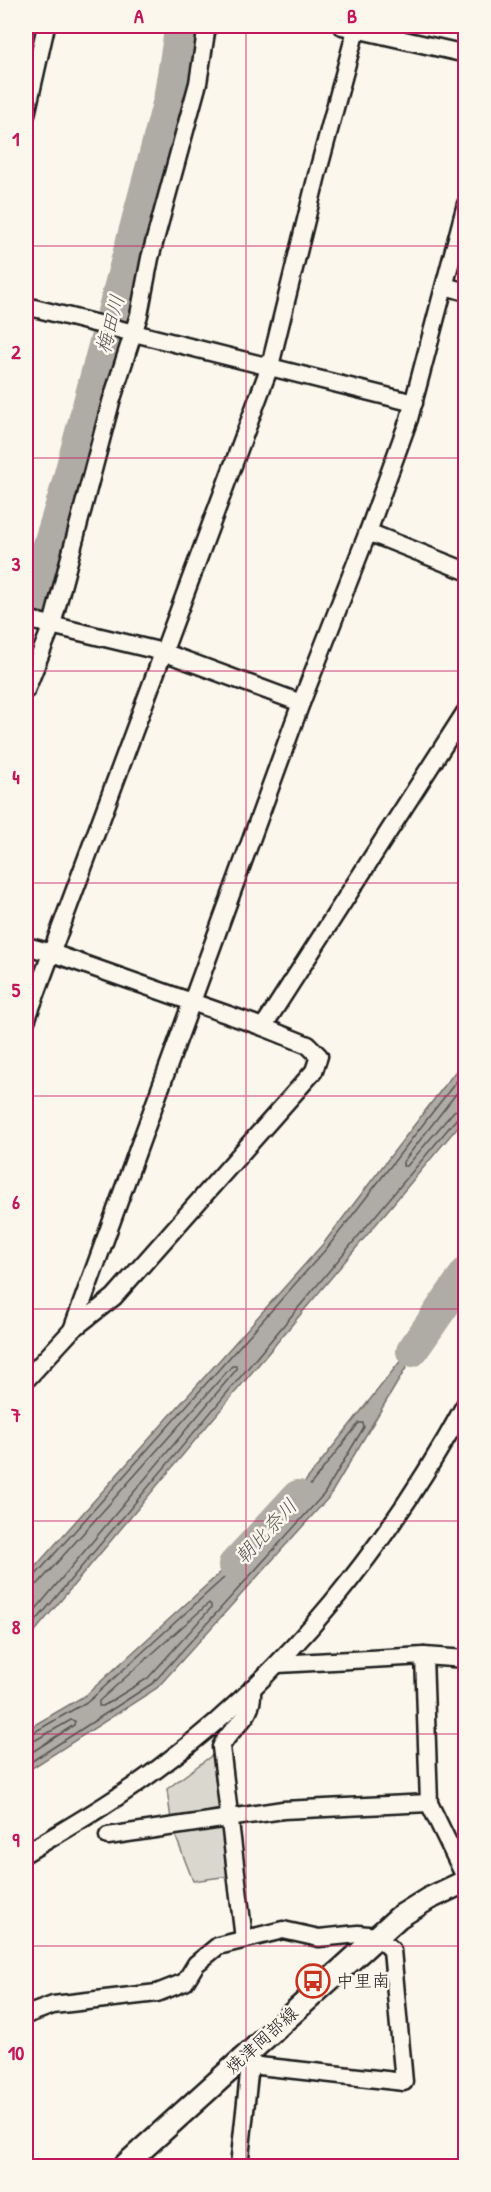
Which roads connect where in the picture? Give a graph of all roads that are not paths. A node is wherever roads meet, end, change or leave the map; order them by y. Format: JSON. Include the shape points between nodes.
{"nodes":[{"id":1,"x":46,"y":26,"type":"edge"},
{"id":2,"x":207,"y":26,"type":"edge"},
{"id":3,"x":352,"y":26,"type":"edge"},
{"id":4,"x":465,"y":54,"type":"edge"},
{"id":5,"x":26,"y":115,"type":"edge"},
{"id":6,"x":465,"y":204,"type":"edge"},
{"id":7,"x":445,"y":286,"type":"junction"},
{"id":8,"x":465,"y":292,"type":"edge"},
{"id":9,"x":26,"y":306,"type":"edge"},
{"id":10,"x":131,"y":332,"type":"junction"},
{"id":11,"x":270,"y":366,"type":"junction"},
{"id":12,"x":414,"y":403,"type":"junction"},
{"id":13,"x":368,"y":532,"type":"junction"},
{"id":14,"x":465,"y":570,"type":"edge"},
{"id":15,"x":40,"y":622,"type":"edge"},
{"id":16,"x":163,"y":652,"type":"junction"},
{"id":17,"x":26,"y":690,"type":"edge"},
{"id":18,"x":301,"y":703,"type":"junction"},
{"id":19,"x":465,"y":711,"type":"edge"},
{"id":20,"x":26,"y":946,"type":"edge"},
{"id":21,"x":52,"y":953,"type":"junction"},
{"id":22,"x":192,"y":1003,"type":"junction"},
{"id":23,"x":26,"y":1021,"type":"edge"},
{"id":24,"x":263,"y":1027,"type":"junction"},
{"id":25,"x":72,"y":1330,"type":"junction"},
{"id":26,"x":26,"y":1380,"type":"edge"},
{"id":27,"x":465,"y":1404,"type":"edge"},
{"id":28,"x":424,"y":1656,"type":"junction"},
{"id":29,"x":465,"y":1659,"type":"edge"},
{"id":30,"x":278,"y":1664,"type":"junction"},
{"id":31,"x":252,"y":1688,"type":"junction"},
{"id":32,"x":429,"y":1803,"type":"junction"},
{"id":33,"x":228,"y":1817,"type":"junction"},
{"id":34,"x":108,"y":1836,"type":"dead end"},
{"id":35,"x":26,"y":1853,"type":"edge"},
{"id":36,"x":465,"y":1880,"type":"edge"},
{"id":37,"x":377,"y":1936,"type":"junction"},
{"id":38,"x":244,"y":1939,"type":"junction"},
{"id":39,"x":26,"y":2015,"type":"edge"},
{"id":40,"x":246,"y":2061,"type":"junction"},
{"id":41,"x":133,"y":2163,"type":"edge"},
{"id":42,"x":239,"y":2166,"type":"edge"}],
"edges":[{"from":1,"to":5,"type":"street"},
{"from":2,"to":10,"type":"street","via":[[198,82]]},
{"from":3,"to":4,"type":"street"},
{"from":3,"to":11,"type":"street"},
{"from":6,"to":7,"type":"street"},
{"from":7,"to":8,"type":"street"},
{"from":7,"to":12,"type":"street"},
{"from":9,"to":10,"type":"street"},
{"from":10,"to":11,"type":"street"},
{"from":10,"to":15,"type":"street"},
{"from":11,"to":12,"type":"street"},
{"from":11,"to":16,"type":"street"},
{"from":12,"to":13,"type":"street"},
{"from":13,"to":14,"type":"street"},
{"from":13,"to":18,"type":"street"},
{"from":15,"to":16,"type":"street"},
{"from":15,"to":17,"type":"street"},
{"from":16,"to":18,"type":"street"},
{"from":16,"to":21,"type":"street"},
{"from":18,"to":22,"type":"street"},
{"from":19,"to":24,"type":"street"},
{"from":20,"to":21,"type":"street"},
{"from":21,"to":22,"type":"street"},
{"from":21,"to":23,"type":"street"},
{"from":22,"to":24,"type":"street"},
{"from":22,"to":25,"type":"street"},
{"from":24,"to":25,"type":"street","via":[[308,1045],[319,1056],[314,1071],[114,1297]]},
{"from":25,"to":26,"type":"street"},
{"from":27,"to":30,"type":"street","via":[[368,1558]]},
{"from":28,"to":29,"type":"street"},
{"from":28,"to":30,"type":"street"},
{"from":28,"to":32,"type":"street"},
{"from":30,"to":31,"type":"street"},
{"from":31,"to":33,"type":"street","via":[[249,1711],[221,1747]]},
{"from":31,"to":35,"type":"street","via":[[159,1768]]},
{"from":32,"to":33,"type":"street","via":[[283,1810]]},
{"from":32,"to":36,"type":"street"},
{"from":33,"to":34,"type":"street"},
{"from":33,"to":38,"type":"street"},
{"from":36,"to":37,"type":"main road","name":"焼津岡部線","via":[[399,1917]]},
{"from":37,"to":38,"type":"street","via":[[319,1938],[283,1930]]},
{"from":37,"to":40,"type":"main road","name":"焼津岡部線"},
{"from":37,"to":40,"type":"street","via":[[392,1950],[404,2082]]},
{"from":38,"to":39,"type":"street","via":[[218,1946],[196,1964],[184,1982],[157,1994],[53,2005]]},
{"from":40,"to":41,"type":"main road","name":"焼津岡部線"},
{"from":40,"to":42,"type":"street"}]}
